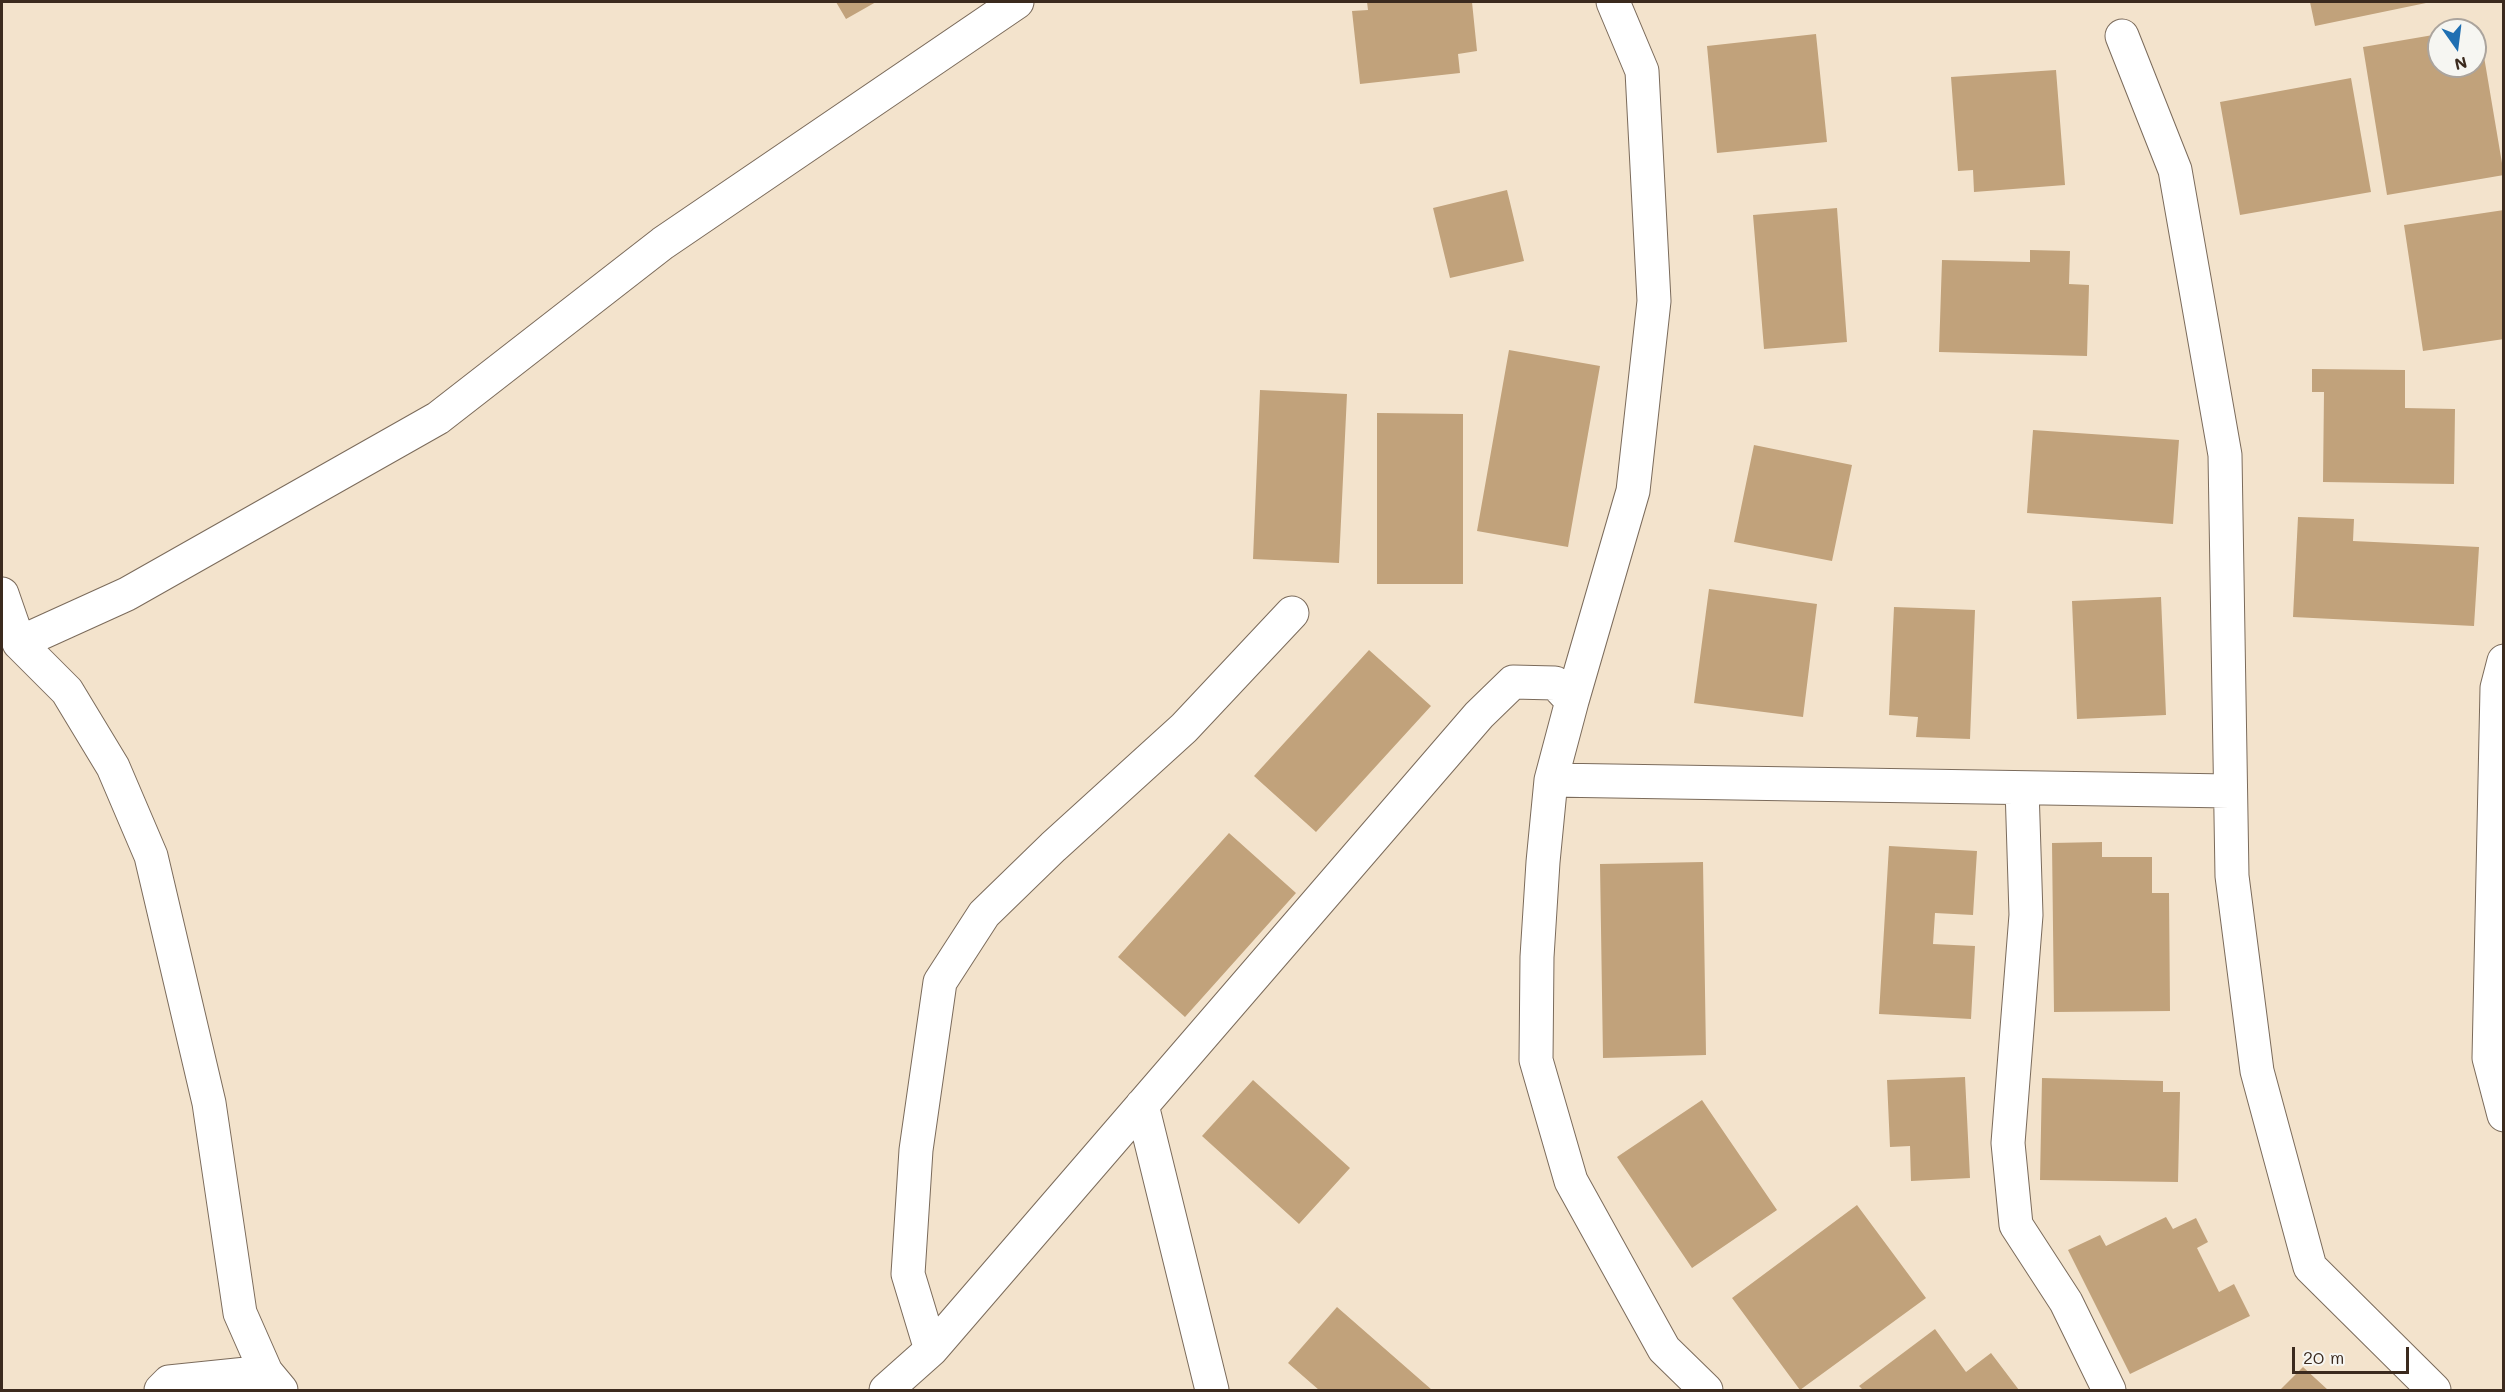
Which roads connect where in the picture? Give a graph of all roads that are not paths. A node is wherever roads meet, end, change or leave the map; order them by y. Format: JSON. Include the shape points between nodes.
{"nodes":[{"id":1,"x":1017,"y":2,"type":"edge"},
{"id":2,"x":1613,"y":2,"type":"edge"},
{"id":3,"x":2122,"y":36,"type":"dead end"},
{"id":4,"x":2,"y":594,"type":"edge"},
{"id":5,"x":1292,"y":613,"type":"dead end"},
{"id":6,"x":19,"y":643,"type":"junction"},
{"id":7,"x":2504,"y":661,"type":"edge"},
{"id":8,"x":1572,"y":701,"type":"junction"},
{"id":9,"x":1551,"y":780,"type":"junction"},
{"id":10,"x":2022,"y":788,"type":"junction"},
{"id":11,"x":2229,"y":790,"type":"junction"},
{"id":12,"x":1142,"y":1105,"type":"junction"},
{"id":13,"x":2504,"y":1114,"type":"edge"},
{"id":14,"x":931,"y":1350,"type":"junction"},
{"id":15,"x":273,"y":1381,"type":"edge"},
{"id":16,"x":161,"y":1390,"type":"edge"},
{"id":17,"x":886,"y":1390,"type":"edge"},
{"id":18,"x":1212,"y":1390,"type":"edge"},
{"id":19,"x":1706,"y":1390,"type":"edge"},
{"id":20,"x":2109,"y":1390,"type":"edge"},
{"id":21,"x":2434,"y":1390,"type":"edge"}],
"edges":[{"from":1,"to":6,"type":"street","via":[[663,243],[438,418],[127,594]]},
{"from":2,"to":8,"type":"street","via":[[1642,71],[1654,301],[1633,491]]},
{"from":3,"to":11,"type":"street","via":[[2175,170],[2225,455]]},
{"from":4,"to":6,"type":"street"},
{"from":5,"to":14,"type":"street","via":[[1184,728],[984,914],[940,982],[916,1150],[908,1274]]},
{"from":6,"to":15,"type":"street","via":[[67,691],[113,766],[151,856],[209,1103],[240,1312]]},
{"from":7,"to":13,"type":"street","via":[[2497,688],[2489,1058]]},
{"from":8,"to":9,"type":"street"},
{"from":8,"to":12,"type":"street","via":[[1555,683],[1514,682],[1479,716]]},
{"from":9,"to":10,"type":"street"},
{"from":9,"to":19,"type":"street","via":[[1537,957],[1536,1060],[1571,1181],[1664,1349]]},
{"from":10,"to":11,"type":"street"},
{"from":10,"to":20,"type":"street","via":[[2026,915],[2008,1143],[2016,1225],[2066,1302]]},
{"from":11,"to":21,"type":"street","via":[[2232,876],[2257,1071],[2310,1266]]},
{"from":12,"to":14,"type":"street"},
{"from":12,"to":18,"type":"street"},
{"from":14,"to":17,"type":"street"},
{"from":15,"to":16,"type":"street","via":[[170,1382]]}]}
